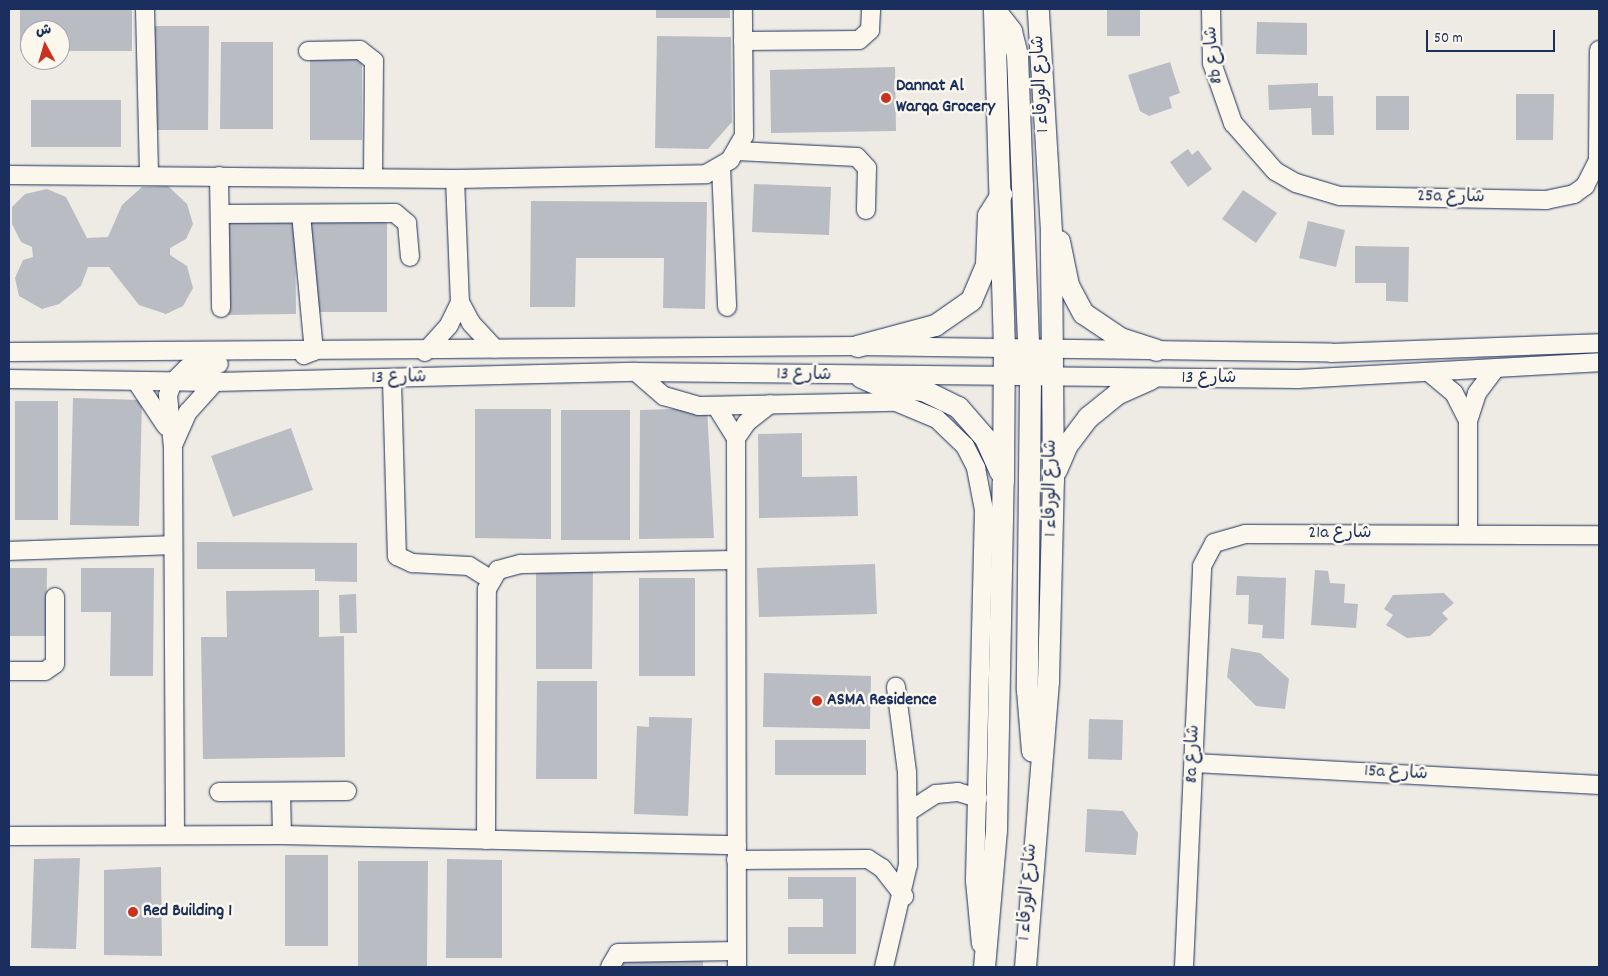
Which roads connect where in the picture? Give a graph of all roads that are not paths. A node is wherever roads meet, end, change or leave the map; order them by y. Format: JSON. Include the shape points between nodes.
{"nodes":[{"id":1,"x":145,"y":9,"type":"edge"},
{"id":2,"x":743,"y":9,"type":"edge"},
{"id":3,"x":871,"y":9,"type":"edge"},
{"id":4,"x":994,"y":9,"type":"edge"},
{"id":5,"x":1038,"y":9,"type":"edge"},
{"id":6,"x":1211,"y":9,"type":"edge"},
{"id":7,"x":743,"y":41,"type":"junction"},
{"id":8,"x":1599,"y":50,"type":"edge"},
{"id":9,"x":308,"y":51,"type":"dead end"},
{"id":10,"x":1599,"y":147,"type":"edge"},
{"id":11,"x":737,"y":151,"type":"junction"},
{"id":12,"x":721,"y":168,"type":"junction"},
{"id":13,"x":1276,"y":171,"type":"joint"},
{"id":14,"x":9,"y":175,"type":"edge"},
{"id":15,"x":149,"y":175,"type":"junction"},
{"id":16,"x":219,"y":176,"type":"junction"},
{"id":17,"x":373,"y":177,"type":"junction"},
{"id":18,"x":454,"y":179,"type":"junction"},
{"id":19,"x":1001,"y":194,"type":"junction"},
{"id":20,"x":866,"y":210,"type":"dead end"},
{"id":21,"x":220,"y":214,"type":"junction"},
{"id":22,"x":301,"y":214,"type":"junction"},
{"id":23,"x":1051,"y":231,"type":"junction"},
{"id":24,"x":410,"y":257,"type":"dead end"},
{"id":25,"x":460,"y":302,"type":"junction"},
{"id":26,"x":727,"y":307,"type":"dead end"},
{"id":27,"x":221,"y":308,"type":"dead end"},
{"id":28,"x":1599,"y":343,"type":"edge"},
{"id":29,"x":857,"y":346,"type":"junction"},
{"id":30,"x":1004,"y":348,"type":"junction"},
{"id":31,"x":1028,"y":348,"type":"junction"},
{"id":32,"x":495,"y":349,"type":"junction"},
{"id":33,"x":1052,"y":349,"type":"junction"},
{"id":34,"x":1156,"y":350,"type":"junction"},
{"id":35,"x":314,"y":351,"type":"junction"},
{"id":36,"x":9,"y":352,"type":"edge"},
{"id":37,"x":424,"y":352,"type":"junction"},
{"id":38,"x":1599,"y":362,"type":"edge"},
{"id":39,"x":1495,"y":369,"type":"junction"},
{"id":40,"x":636,"y":372,"type":"junction"},
{"id":41,"x":1430,"y":374,"type":"junction"},
{"id":42,"x":861,"y":377,"type":"junction"},
{"id":43,"x":9,"y":379,"type":"edge"},
{"id":44,"x":1004,"y":379,"type":"junction"},
{"id":45,"x":1030,"y":379,"type":"junction"},
{"id":46,"x":1150,"y":379,"type":"junction"},
{"id":47,"x":392,"y":380,"type":"junction"},
{"id":48,"x":1052,"y":380,"type":"junction"},
{"id":49,"x":136,"y":381,"type":"junction"},
{"id":50,"x":172,"y":382,"type":"junction"},
{"id":51,"x":215,"y":382,"type":"junction"},
{"id":52,"x":770,"y":404,"type":"junction"},
{"id":53,"x":716,"y":406,"type":"junction"},
{"id":54,"x":1468,"y":420,"type":"junction"},
{"id":55,"x":736,"y":438,"type":"junction"},
{"id":56,"x":173,"y":448,"type":"junction"},
{"id":57,"x":1053,"y":480,"type":"junction"},
{"id":58,"x":1003,"y":482,"type":"junction"},
{"id":59,"x":1468,"y":534,"type":"junction"},
{"id":60,"x":1599,"y":535,"type":"edge"},
{"id":61,"x":1214,"y":543,"type":"joint"},
{"id":62,"x":173,"y":545,"type":"junction"},
{"id":63,"x":9,"y":551,"type":"edge"},
{"id":64,"x":736,"y":560,"type":"junction"},
{"id":65,"x":490,"y":579,"type":"junction"},
{"id":66,"x":55,"y":597,"type":"dead end"},
{"id":67,"x":9,"y":671,"type":"edge"},
{"id":68,"x":896,"y":687,"type":"dead end"},
{"id":69,"x":1194,"y":763,"type":"junction"},
{"id":70,"x":1037,"y":778,"type":"junction"},
{"id":71,"x":1599,"y":786,"type":"edge"},
{"id":72,"x":347,"y":791,"type":"dead end"},
{"id":73,"x":219,"y":792,"type":"dead end"},
{"id":74,"x":281,"y":792,"type":"junction"},
{"id":75,"x":978,"y":798,"type":"junction"},
{"id":76,"x":908,"y":812,"type":"junction"},
{"id":77,"x":175,"y":835,"type":"junction"},
{"id":78,"x":282,"y":835,"type":"junction"},
{"id":79,"x":9,"y":836,"type":"edge"},
{"id":80,"x":486,"y":840,"type":"junction"},
{"id":81,"x":736,"y":852,"type":"junction"},
{"id":82,"x":904,"y":896,"type":"junction"},
{"id":83,"x":737,"y":959,"type":"edge"},
{"id":84,"x":984,"y":963,"type":"edge"},
{"id":85,"x":610,"y":967,"type":"edge"},
{"id":86,"x":884,"y":967,"type":"edge"},
{"id":87,"x":1025,"y":967,"type":"edge"},
{"id":88,"x":1184,"y":967,"type":"edge"}],
"edges":[{"from":1,"to":15,"type":"street"},
{"from":2,"to":7,"type":"street"},
{"from":3,"to":7,"type":"street","via":[[870,30],[859,40]]},
{"from":4,"to":19,"type":"main road","name":"شارع الورقاء 1"},
{"from":4,"to":31,"type":"main road","via":[[1011,31],[1017,55]]},
{"from":5,"to":23,"type":"main road","name":"شارع الورقاء 1"},
{"from":6,"to":13,"type":"street","name":"8b شارع","via":[[1212,63],[1219,94],[1252,149]]},
{"from":7,"to":11,"type":"street","via":[[746,121]]},
{"from":8,"to":10,"type":"street","name":"25a شارع"},
{"from":9,"to":17,"type":"street","via":[[360,50],[374,61]]},
{"from":10,"to":13,"type":"street","name":"25a شارع","via":[[1593,174],[1585,186],[1560,199],[1340,196],[1296,183]]},
{"from":11,"to":12,"type":"street"},
{"from":11,"to":20,"type":"street","via":[[857,157],[866,168]]},
{"from":12,"to":18,"type":"street","via":[[690,177]]},
{"from":12,"to":26,"type":"street"},
{"from":14,"to":15,"type":"street"},
{"from":15,"to":16,"type":"street"},
{"from":16,"to":17,"type":"street"},
{"from":16,"to":21,"type":"street"},
{"from":17,"to":18,"type":"street"},
{"from":18,"to":25,"type":"street"},
{"from":19,"to":29,"type":"main road","via":[[988,215],[986,264],[970,300],[935,325]]},
{"from":19,"to":30,"type":"main road","name":"شارع الورقاء 1"},
{"from":21,"to":22,"type":"street"},
{"from":21,"to":27,"type":"street"},
{"from":22,"to":24,"type":"street","via":[[396,214],[407,223]]},
{"from":22,"to":35,"type":"street"},
{"from":23,"to":33,"type":"main road","name":"شارع الورقاء 1"},
{"from":23,"to":34,"type":"main road","via":[[1061,244],[1068,285],[1083,313],[1120,338]]},
{"from":25,"to":32,"type":"street","via":[[471,323]]},
{"from":25,"to":37,"type":"street","via":[[449,325]]},
{"from":28,"to":34,"type":"street","name":"شارع 13","via":[[1331,353]]},
{"from":29,"to":30,"type":"street","name":"شارع 13"},
{"from":29,"to":32,"type":"street","name":"شارع 13"},
{"from":30,"to":31,"type":"street","name":"شارع 13"},
{"from":30,"to":44,"type":"main road","name":"شارع الورقاء 1"},
{"from":30,"to":45,"type":"main road","via":[[1021,361]]},
{"from":31,"to":33,"type":"street","name":"شارع 13"},
{"from":31,"to":48,"type":"main road","via":[[1035,368]]},
{"from":32,"to":37,"type":"street","name":"شارع 13"},
{"from":33,"to":34,"type":"street","name":"شارع 13"},
{"from":33,"to":48,"type":"main road","name":"شارع الورقاء 1"},
{"from":35,"to":36,"type":"street","name":"شارع 13"},
{"from":35,"to":37,"type":"street","name":"شارع 13"},
{"from":35,"to":50,"type":"street","via":[[281,361],[193,365]]},
{"from":38,"to":39,"type":"street","name":"شارع 13"},
{"from":39,"to":41,"type":"street","name":"شارع 13"},
{"from":39,"to":54,"type":"street","via":[[1477,393]]},
{"from":40,"to":42,"type":"street","name":"شارع 13"},
{"from":40,"to":47,"type":"street","name":"شارع 13"},
{"from":40,"to":53,"type":"street","via":[[664,396],[681,403]]},
{"from":41,"to":46,"type":"street","name":"شارع 13"},
{"from":41,"to":54,"type":"street","via":[[1454,393]]},
{"from":42,"to":44,"type":"street","name":"شارع 13"},
{"from":42,"to":58,"type":"main road","via":[[881,386],[923,390],[958,407],[985,438]]},
{"from":43,"to":49,"type":"street","name":"شارع 13"},
{"from":44,"to":45,"type":"street","name":"شارع 13"},
{"from":44,"to":58,"type":"main road","name":"شارع الورقاء 1"},
{"from":45,"to":48,"type":"street","name":"شارع 13"},
{"from":45,"to":70,"type":"main road","via":[[1027,690]]},
{"from":46,"to":48,"type":"street","name":"شارع 13"},
{"from":46,"to":57,"type":"main road","via":[[1116,394],[1088,417],[1066,446]]},
{"from":47,"to":51,"type":"street","name":"شارع 13"},
{"from":47,"to":65,"type":"street","via":[[397,556],[412,563],[470,566]]},
{"from":48,"to":57,"type":"main road","name":"شارع الورقاء 1"},
{"from":49,"to":50,"type":"street","name":"شارع 13"},
{"from":49,"to":56,"type":"street","via":[[160,412]]},
{"from":50,"to":51,"type":"street","name":"شارع 13"},
{"from":50,"to":56,"type":"street","via":[[168,401]]},
{"from":51,"to":56,"type":"street","via":[[188,412]]},
{"from":52,"to":53,"type":"street"},
{"from":52,"to":55,"type":"street","via":[[747,422]]},
{"from":52,"to":75,"type":"street","via":[[896,402],[937,419],[965,446],[976,468],[984,510]]},
{"from":53,"to":55,"type":"street"},
{"from":54,"to":59,"type":"street"},
{"from":55,"to":64,"type":"street"},
{"from":56,"to":62,"type":"street"},
{"from":57,"to":70,"type":"main road","name":"شارع الورقاء 1","via":[[1048,681]]},
{"from":58,"to":84,"type":"main road","name":"شارع الورقاء 1","via":[[996,830]]},
{"from":59,"to":60,"type":"street","name":"21a شارع"},
{"from":59,"to":61,"type":"street","name":"21a شارع","via":[[1245,534]]},
{"from":61,"to":69,"type":"street","name":"8a شارع","via":[[1202,566]]},
{"from":62,"to":63,"type":"street"},
{"from":62,"to":77,"type":"street"},
{"from":64,"to":65,"type":"street","via":[[521,564],[498,570]]},
{"from":64,"to":81,"type":"street"},
{"from":65,"to":80,"type":"street"},
{"from":66,"to":67,"type":"street","via":[[55,664],[45,671]]},
{"from":68,"to":76,"type":"street"},
{"from":69,"to":71,"type":"street","name":"15a شارع"},
{"from":69,"to":88,"type":"street","name":"8a شارع"},
{"from":70,"to":87,"type":"main road","name":"شارع الورقاء 1"},
{"from":72,"to":74,"type":"street"},
{"from":73,"to":74,"type":"street"},
{"from":74,"to":78,"type":"street"},
{"from":75,"to":76,"type":"street","via":[[958,792],[936,794]]},
{"from":75,"to":84,"type":"street","via":[[976,900]]},
{"from":76,"to":82,"type":"street"},
{"from":77,"to":78,"type":"street"},
{"from":77,"to":79,"type":"street"},
{"from":78,"to":80,"type":"street"},
{"from":80,"to":81,"type":"street"},
{"from":81,"to":82,"type":"street","via":[[868,859],[878,863]]},
{"from":81,"to":83,"type":"street"},
{"from":82,"to":86,"type":"street"},
{"from":83,"to":85,"type":"street","via":[[618,953]]}]}
